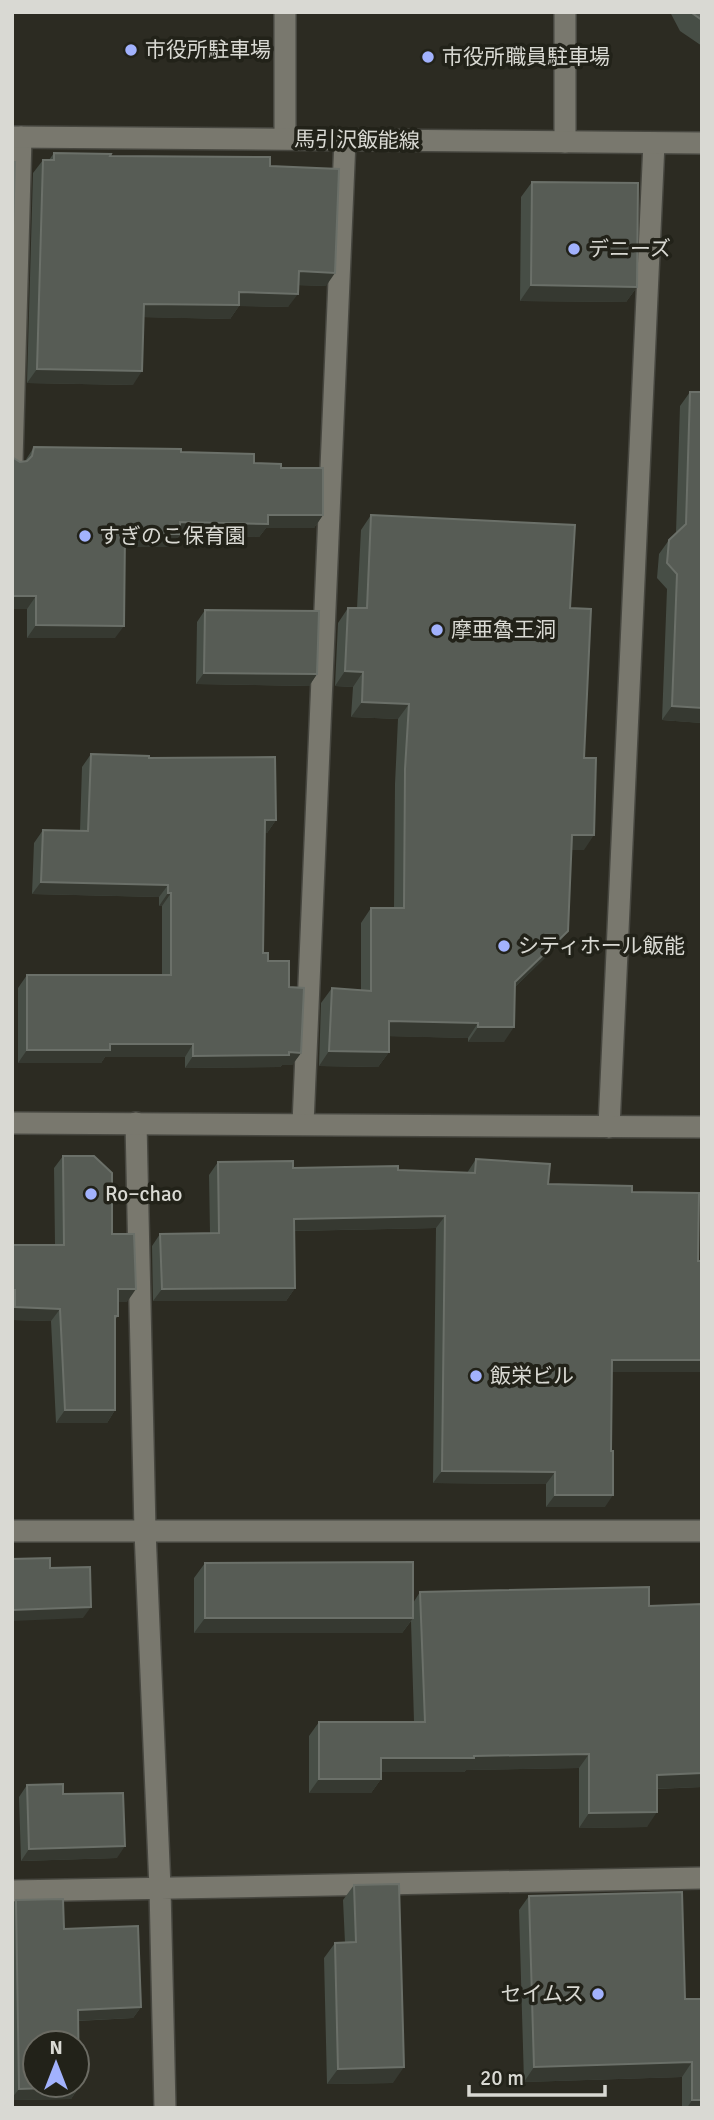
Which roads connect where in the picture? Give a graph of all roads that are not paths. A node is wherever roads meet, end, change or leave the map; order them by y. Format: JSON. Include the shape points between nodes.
{"nodes":[{"id":1,"x":285,"y":12,"type":"edge"},
{"id":2,"x":565,"y":12,"type":"edge"},
{"id":3,"x":17,"y":137,"type":"edge"},
{"id":4,"x":285,"y":138,"type":"junction"},
{"id":5,"x":345,"y":140,"type":"junction"},
{"id":6,"x":565,"y":142,"type":"junction"},
{"id":7,"x":654,"y":143,"type":"junction"},
{"id":8,"x":702,"y":143,"type":"edge"},
{"id":9,"x":12,"y":462,"type":"edge"},
{"id":10,"x":12,"y":1123,"type":"edge"},
{"id":11,"x":136,"y":1123,"type":"junction"},
{"id":12,"x":303,"y":1124,"type":"junction"},
{"id":13,"x":702,"y":1127,"type":"edge"},
{"id":14,"x":609,"y":1128,"type":"junction"},
{"id":15,"x":12,"y":1531,"type":"edge"},
{"id":16,"x":145,"y":1531,"type":"junction"},
{"id":17,"x":702,"y":1531,"type":"edge"},
{"id":18,"x":702,"y":1878,"type":"edge"},
{"id":19,"x":160,"y":1888,"type":"junction"},
{"id":20,"x":12,"y":1891,"type":"edge"},
{"id":21,"x":165,"y":2108,"type":"edge"}],
"edges":[{"from":1,"to":4,"type":"street"},
{"from":2,"to":6,"type":"street"},
{"from":3,"to":4,"type":"street","name":"馬引沢飯能線"},
{"from":3,"to":9,"type":"street"},
{"from":4,"to":5,"type":"street","name":"馬引沢飯能線"},
{"from":5,"to":6,"type":"street","name":"馬引沢飯能線"},
{"from":5,"to":12,"type":"street"},
{"from":6,"to":7,"type":"street","name":"馬引沢飯能線"},
{"from":7,"to":8,"type":"street","name":"馬引沢飯能線"},
{"from":7,"to":14,"type":"street"},
{"from":10,"to":11,"type":"street"},
{"from":11,"to":12,"type":"street"},
{"from":11,"to":16,"type":"street"},
{"from":12,"to":14,"type":"street"},
{"from":13,"to":14,"type":"street"},
{"from":15,"to":16,"type":"street"},
{"from":16,"to":17,"type":"street"},
{"from":16,"to":19,"type":"street"},
{"from":18,"to":19,"type":"street"},
{"from":19,"to":20,"type":"street"},
{"from":19,"to":21,"type":"street"}]}
